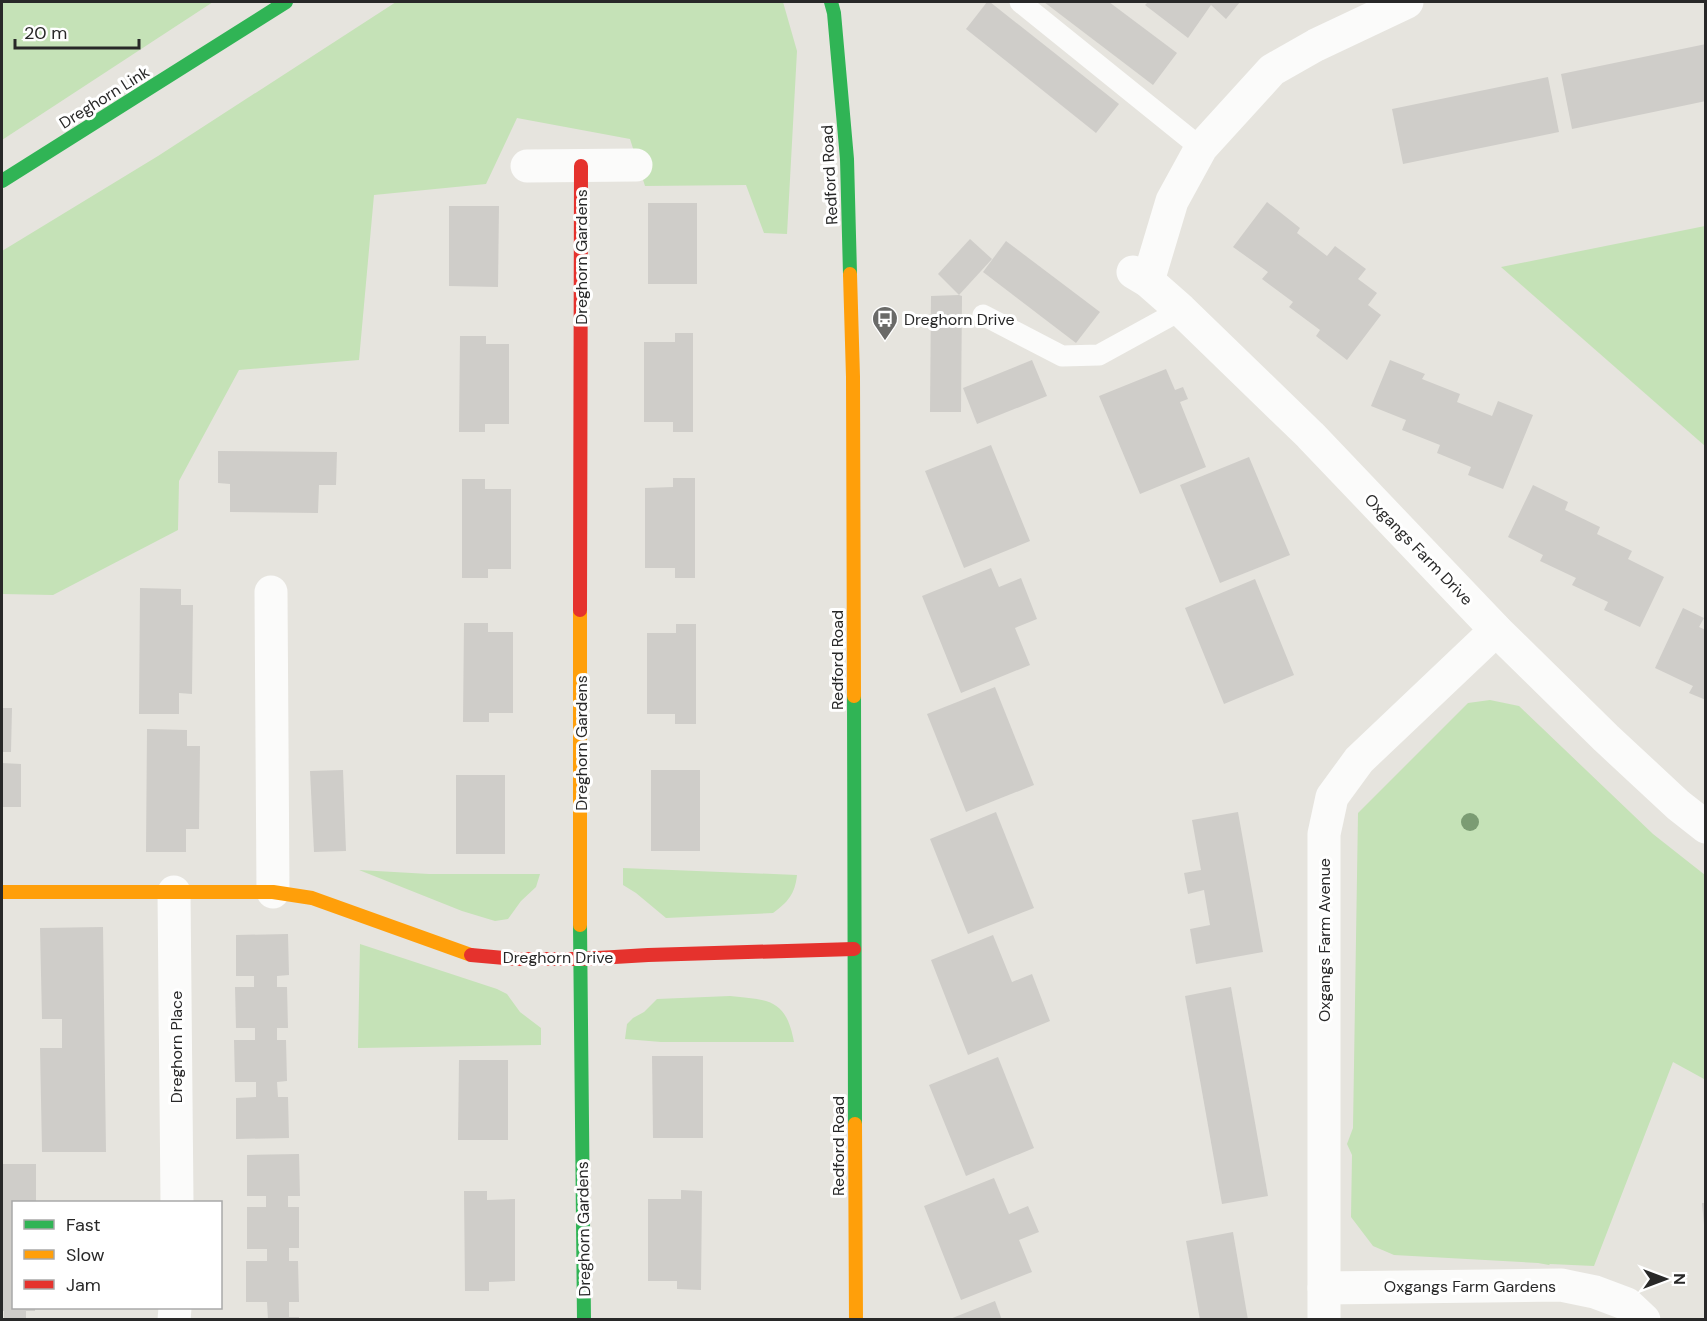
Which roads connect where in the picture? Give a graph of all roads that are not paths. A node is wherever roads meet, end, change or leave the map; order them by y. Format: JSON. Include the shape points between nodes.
{"nodes":[{"id":1,"x":286,"y":2,"type":"edge"},
{"id":2,"x":831,"y":2,"type":"edge"},
{"id":3,"x":1020,"y":2,"type":"edge"},
{"id":4,"x":1407,"y":2,"type":"edge"},
{"id":5,"x":1201,"y":148,"type":"junction"},
{"id":6,"x":636,"y":165,"type":"dead end"},
{"id":7,"x":526,"y":166,"type":"dead end"},
{"id":8,"x":581,"y":166,"type":"junction"},
{"id":9,"x":2,"y":181,"type":"edge"},
{"id":10,"x":1181,"y":310,"type":"junction"},
{"id":11,"x":983,"y":315,"type":"dead end"},
{"id":12,"x":271,"y":592,"type":"dead end"},
{"id":13,"x":1496,"y":630,"type":"junction"},
{"id":14,"x":1706,"y":826,"type":"edge"},
{"id":15,"x":2,"y":892,"type":"edge"},
{"id":16,"x":174,"y":892,"type":"junction"},
{"id":17,"x":273,"y":892,"type":"junction"},
{"id":18,"x":854,"y":949,"type":"junction"},
{"id":19,"x":581,"y":959,"type":"junction"},
{"id":20,"x":177,"y":1201,"type":"edge"},
{"id":21,"x":1324,"y":1287,"type":"junction"},
{"id":22,"x":584,"y":1320,"type":"edge"},
{"id":23,"x":856,"y":1320,"type":"edge"},
{"id":24,"x":1324,"y":1320,"type":"edge"},
{"id":25,"x":1644,"y":1320,"type":"edge"}],
"edges":[{"from":1,"to":9,"type":"street","name":"Dreghorn Link"},
{"from":2,"to":18,"type":"street","name":"Redford Road","via":[[847,159],[853,377]]},
{"from":3,"to":5,"type":"lane"},
{"from":4,"to":5,"type":"street","via":[[1272,70]]},
{"from":5,"to":10,"type":"street","name":"Oxgangs Farm Drive","via":[[1172,201],[1141,276]]},
{"from":6,"to":8,"type":"street","name":"Dreghorn Gardens"},
{"from":7,"to":8,"type":"street","name":"Dreghorn Gardens"},
{"from":8,"to":19,"type":"street","name":"Dreghorn Gardens"},
{"from":10,"to":11,"type":"lane","via":[[1099,355],[1062,356]]},
{"from":10,"to":13,"type":"street","name":"Oxgangs Farm Drive","via":[[1310,435]]},
{"from":12,"to":17,"type":"street"},
{"from":13,"to":14,"type":"street","name":"Oxgangs Farm Drive","via":[[1606,738]]},
{"from":13,"to":21,"type":"street","name":"Oxgangs Farm Avenue","via":[[1359,760],[1332,797],[1324,834]]},
{"from":15,"to":16,"type":"street","name":"Dreghorn Drive"},
{"from":16,"to":17,"type":"street","name":"Dreghorn Drive"},
{"from":16,"to":20,"type":"street","name":"Dreghorn Place"},
{"from":17,"to":19,"type":"street","name":"Dreghorn Drive","via":[[312,898],[474,956]]},
{"from":18,"to":19,"type":"street","name":"Dreghorn Drive"},
{"from":18,"to":23,"type":"street","name":"Redford Road"},
{"from":19,"to":22,"type":"street","name":"Dreghorn Gardens"},
{"from":21,"to":24,"type":"street","name":"Oxgangs Farm Avenue"},
{"from":21,"to":25,"type":"street","name":"Oxgangs Farm Gardens","via":[[1561,1285],[1627,1304]]}]}
